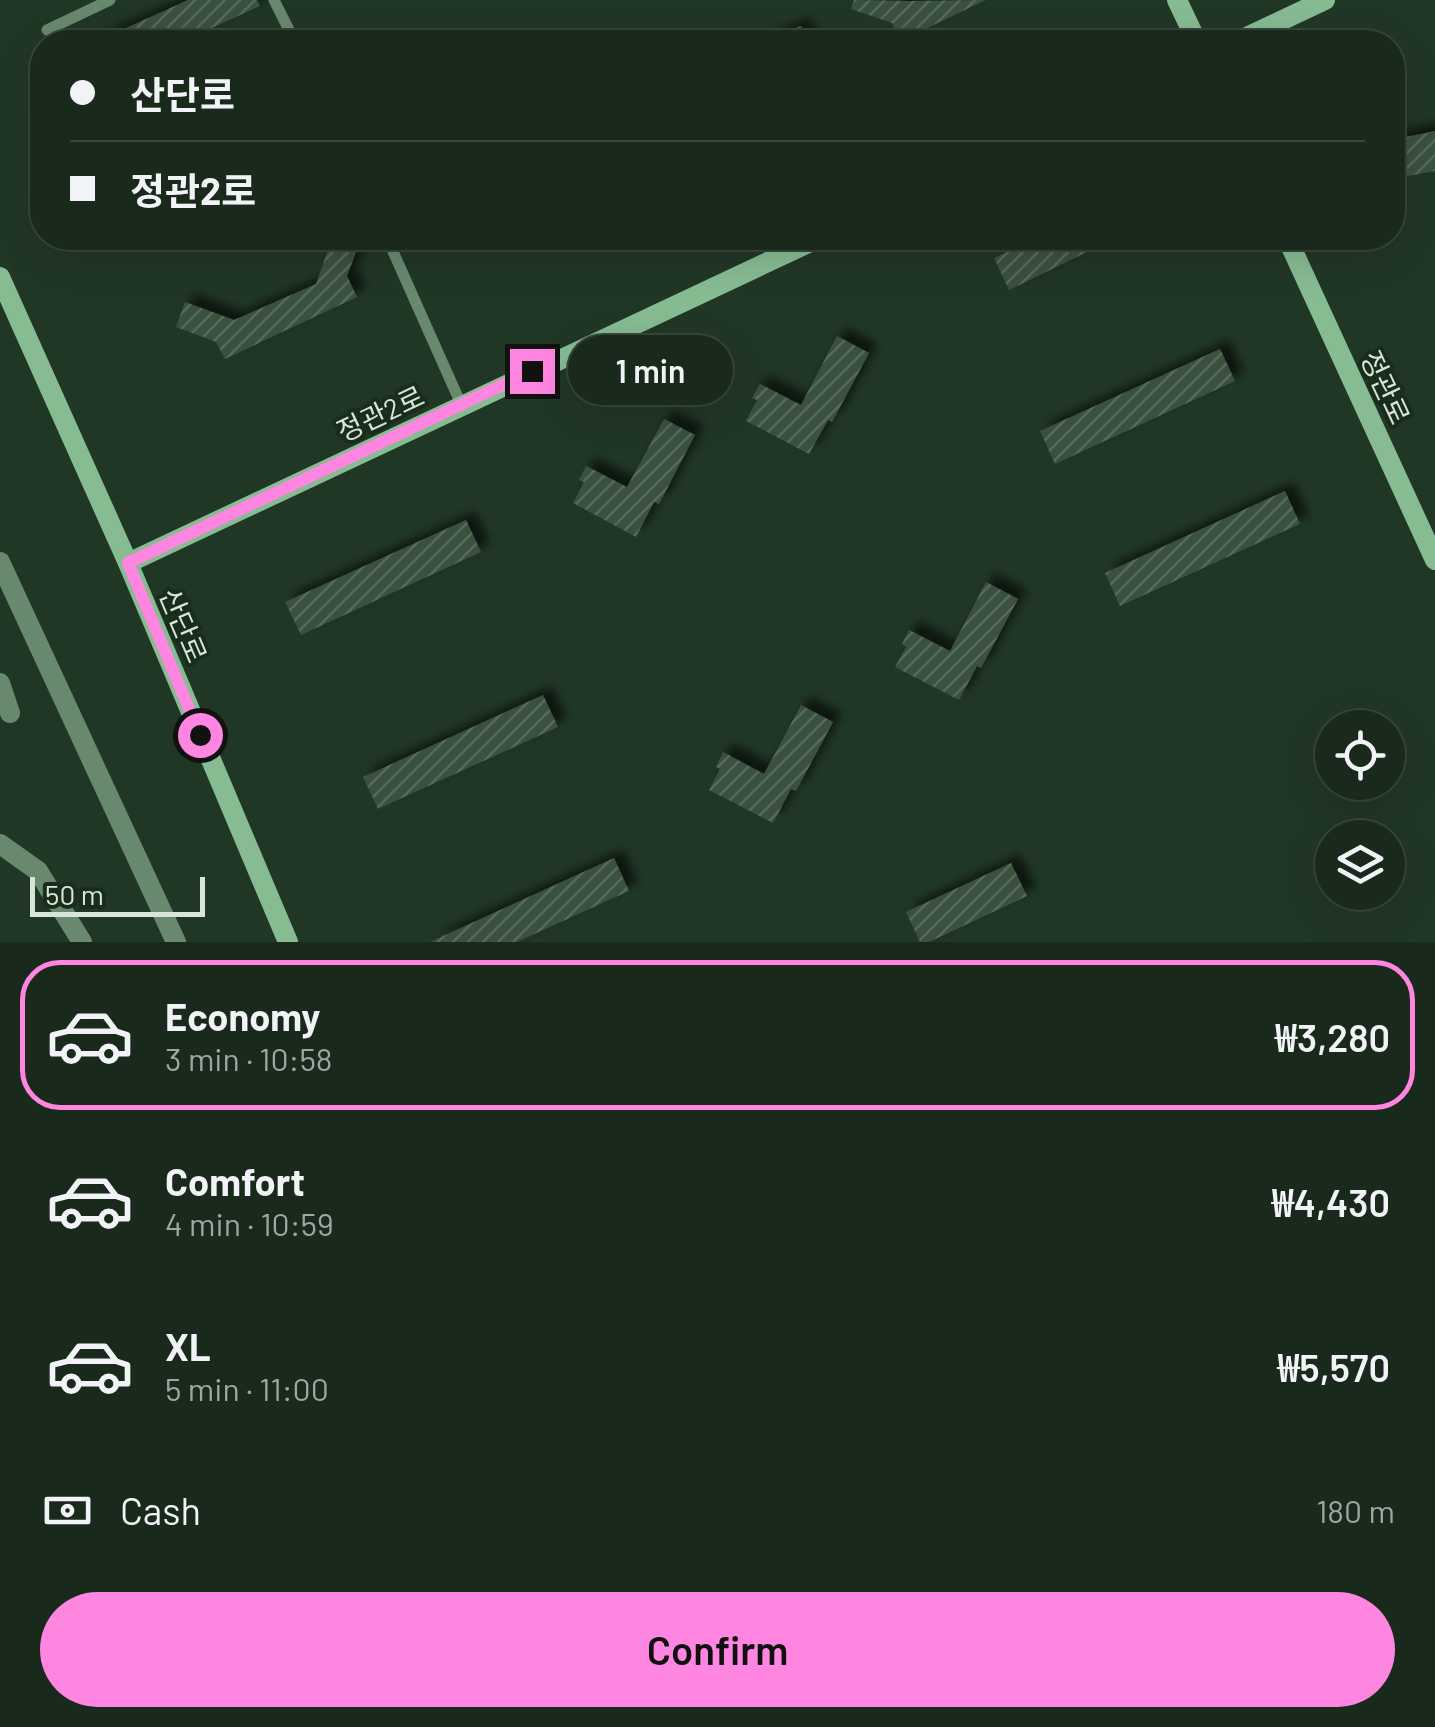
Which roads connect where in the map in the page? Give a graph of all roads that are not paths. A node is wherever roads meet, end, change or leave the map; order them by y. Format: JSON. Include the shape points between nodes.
{"nodes":[{"id":1,"x":110,"y":0,"type":"edge"},
{"id":2,"x":274,"y":0,"type":"edge"},
{"id":3,"x":1177,"y":0,"type":"edge"},
{"id":4,"x":1325,"y":0,"type":"edge"},
{"id":5,"x":47,"y":30,"type":"dead end"},
{"id":6,"x":288,"y":30,"type":"edge"},
{"id":7,"x":1191,"y":30,"type":"edge"},
{"id":8,"x":1261,"y":30,"type":"edge"},
{"id":9,"x":393,"y":250,"type":"edge"},
{"id":10,"x":793,"y":250,"type":"edge"},
{"id":11,"x":1293,"y":250,"type":"edge"},
{"id":12,"x":0,"y":278,"type":"edge"},
{"id":13,"x":461,"y":404,"type":"junction"},
{"id":14,"x":1435,"y":560,"type":"edge"},
{"id":15,"x":0,"y":562,"type":"edge"},
{"id":16,"x":128,"y":563,"type":"junction"},
{"id":17,"x":0,"y":683,"type":"edge"},
{"id":18,"x":10,"y":713,"type":"dead end"},
{"id":19,"x":0,"y":844,"type":"edge"},
{"id":20,"x":82,"y":942,"type":"edge"},
{"id":21,"x":176,"y":942,"type":"edge"},
{"id":22,"x":288,"y":942,"type":"edge"}],
"edges":[{"from":1,"to":5,"type":"lane"},
{"from":2,"to":6,"type":"lane"},
{"from":3,"to":7,"type":"street"},
{"from":4,"to":8,"type":"street"},
{"from":9,"to":13,"type":"lane"},
{"from":10,"to":13,"type":"street","name":"정관2로"},
{"from":11,"to":14,"type":"street","name":"정관로"},
{"from":12,"to":16,"type":"street","name":"산단로"},
{"from":13,"to":16,"type":"street","name":"정관2로"},
{"from":15,"to":21,"type":"street"},
{"from":16,"to":22,"type":"street","name":"산단로"},
{"from":17,"to":18,"type":"street"},
{"from":19,"to":20,"type":"street","via":[[38,871]]}]}
